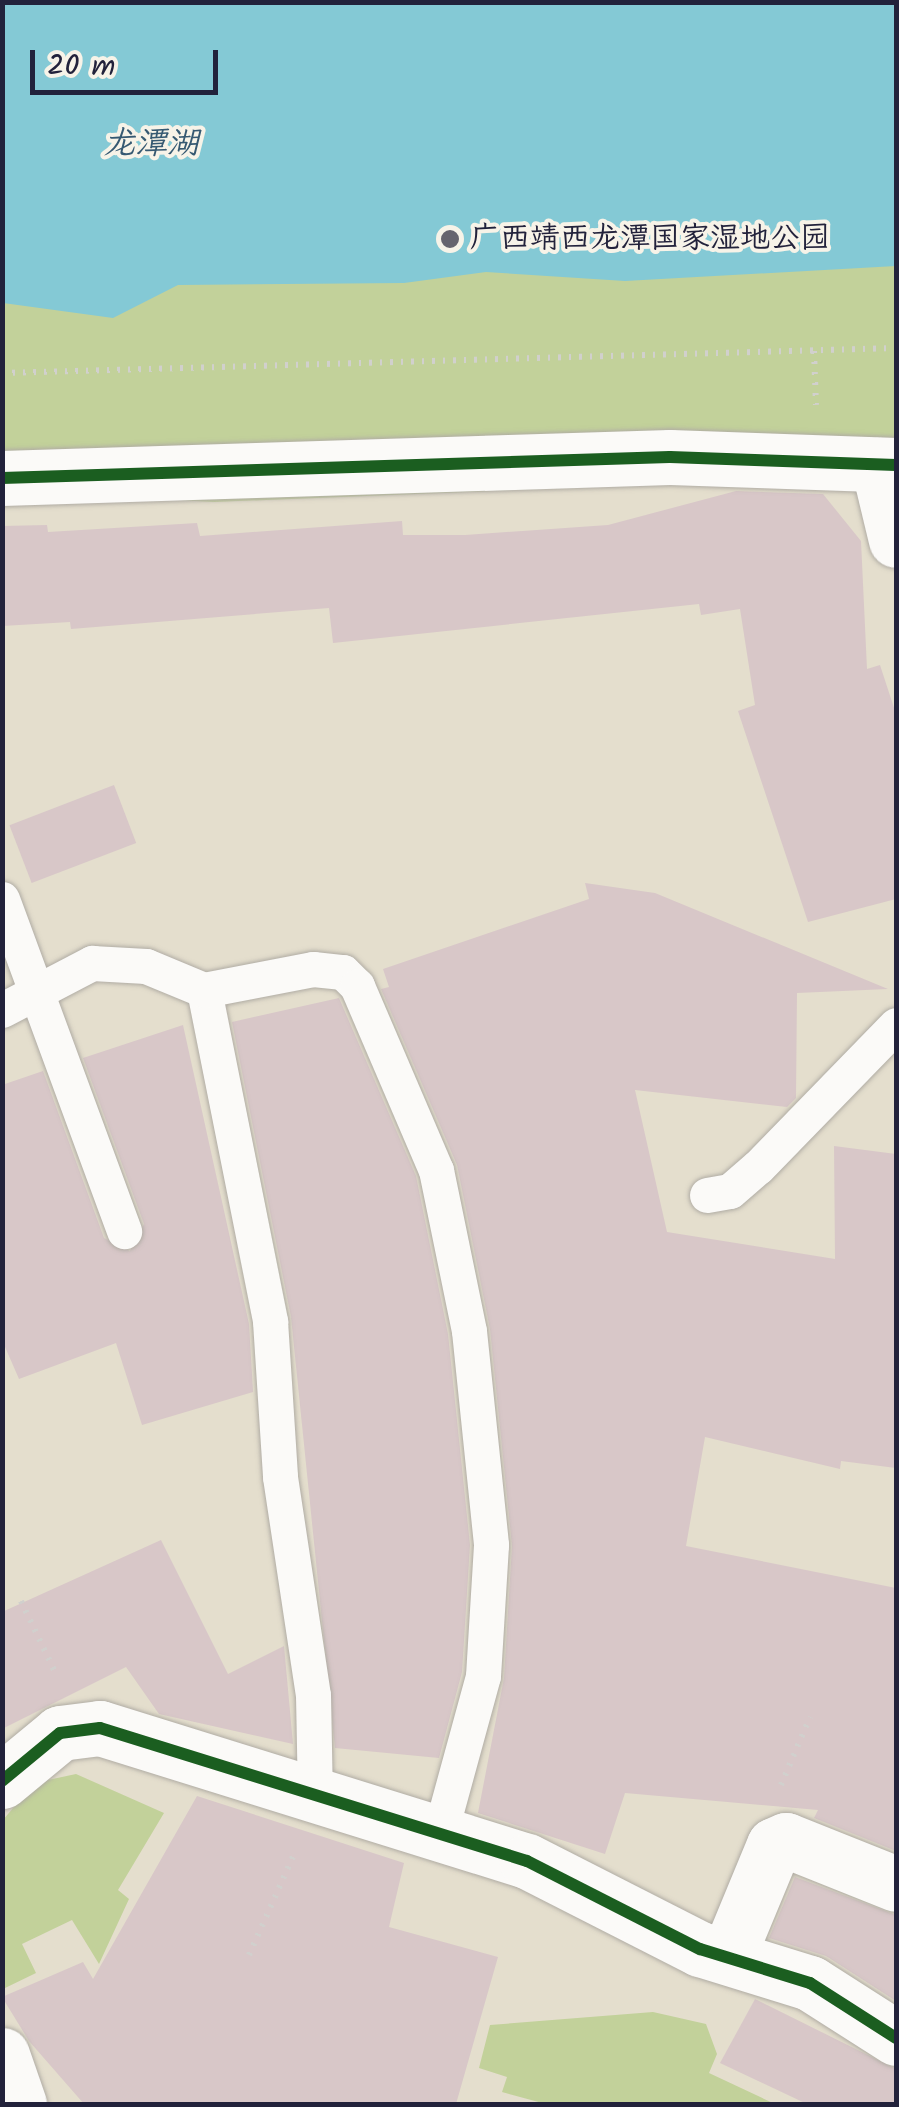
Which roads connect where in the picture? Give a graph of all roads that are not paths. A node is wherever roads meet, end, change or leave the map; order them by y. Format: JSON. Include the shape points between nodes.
{"nodes":[{"id":1,"x":887,"y":465,"type":"edge"},
{"id":2,"x":2,"y":478,"type":"edge"},
{"id":3,"x":896,"y":540,"type":"edge"},
{"id":4,"x":2,"y":899,"type":"edge"},
{"id":5,"x":39,"y":990,"type":"junction"},
{"id":6,"x":204,"y":990,"type":"junction"},
{"id":7,"x":2,"y":1010,"type":"edge"},
{"id":8,"x":896,"y":1025,"type":"edge"},
{"id":9,"x":706,"y":1195,"type":"dead end"},
{"id":10,"x":124,"y":1231,"type":"dead end"},
{"id":11,"x":2,"y":1781,"type":"edge"},
{"id":12,"x":314,"y":1795,"type":"junction"},
{"id":13,"x":440,"y":1833,"type":"junction"},
{"id":14,"x":896,"y":1884,"type":"edge"},
{"id":15,"x":728,"y":1956,"type":"junction"},
{"id":16,"x":896,"y":2038,"type":"edge"},
{"id":17,"x":2,"y":2054,"type":"edge"},
{"id":18,"x":18,"y":2104,"type":"edge"}],
"edges":[{"from":1,"to":2,"type":"street","via":[[670,457]]},
{"from":1,"to":3,"type":"street"},
{"from":4,"to":5,"type":"lane"},
{"from":5,"to":6,"type":"lane","via":[[92,963],[118,962]]},
{"from":5,"to":7,"type":"lane"},
{"from":5,"to":10,"type":"lane"},
{"from":6,"to":12,"type":"lane","via":[[270,1321],[280,1477],[313,1695]]},
{"from":6,"to":13,"type":"lane","via":[[342,972],[374,1020],[436,1170],[468,1331],[492,1545],[483,1676]]},
{"from":8,"to":9,"type":"lane","via":[[758,1166],[730,1191]]},
{"from":11,"to":12,"type":"street","via":[[60,1734],[82,1728]]},
{"from":12,"to":13,"type":"street"},
{"from":13,"to":15,"type":"street","via":[[578,1882]]},
{"from":14,"to":15,"type":"street","via":[[786,1840],[774,1845]]},
{"from":15,"to":16,"type":"street","via":[[810,1983]]},
{"from":17,"to":18,"type":"street"}]}
